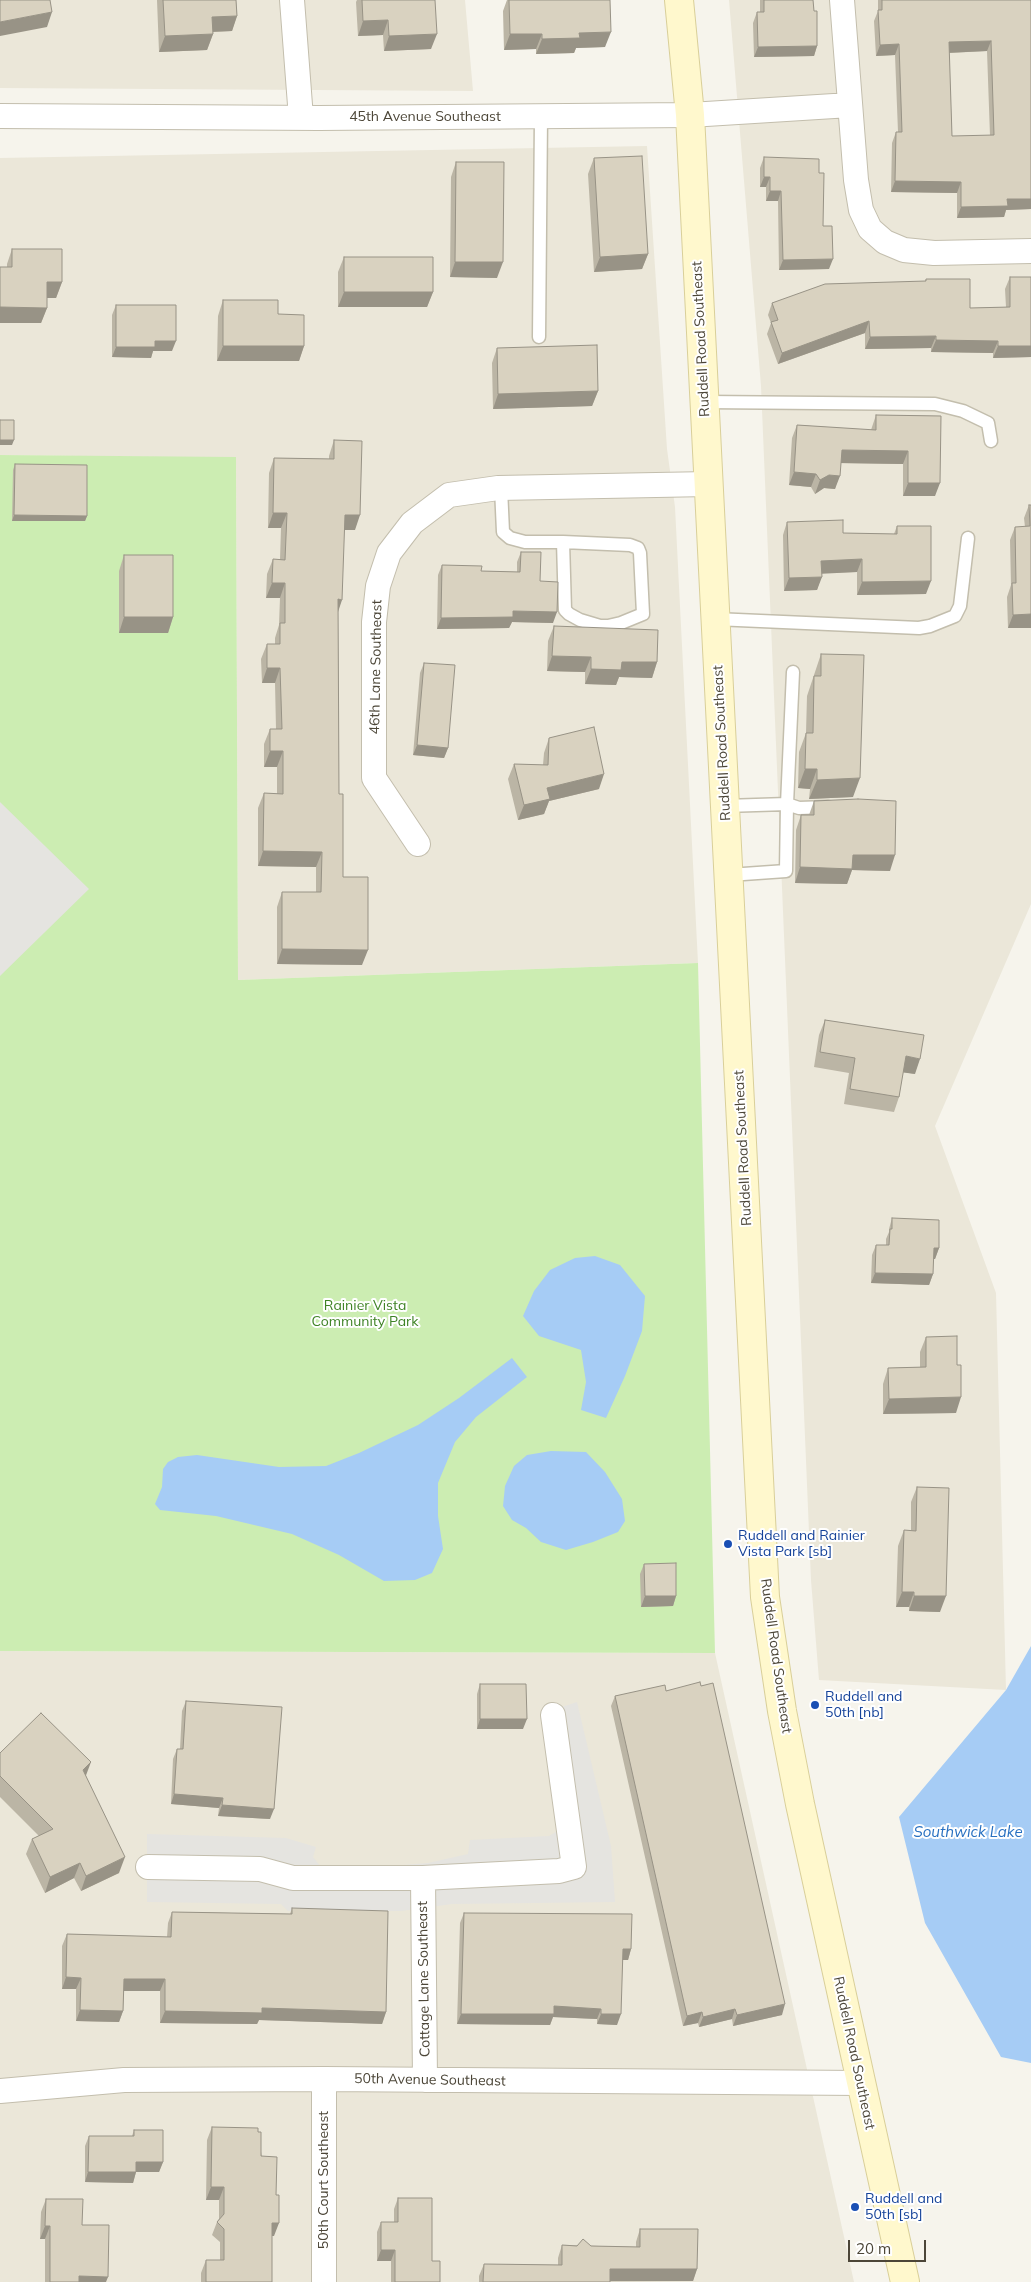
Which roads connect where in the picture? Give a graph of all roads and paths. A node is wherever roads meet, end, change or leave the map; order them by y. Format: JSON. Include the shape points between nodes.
{"nodes":[{"id":1,"x":292,"y":0,"type":"edge"},
{"id":2,"x":679,"y":0,"type":"edge"},
{"id":3,"x":842,"y":0,"type":"edge"},
{"id":4,"x":850,"y":105,"type":"junction"},
{"id":5,"x":690,"y":115,"type":"junction"},
{"id":6,"x":0,"y":116,"type":"edge"},
{"id":7,"x":541,"y":117,"type":"junction"},
{"id":8,"x":301,"y":118,"type":"junction"},
{"id":9,"x":1031,"y":251,"type":"edge"},
{"id":10,"x":539,"y":337,"type":"dead end"},
{"id":11,"x":705,"y":402,"type":"junction"},
{"id":12,"x":991,"y":441,"type":"dead end"},
{"id":13,"x":709,"y":484,"type":"junction"},
{"id":14,"x":501,"y":488,"type":"junction"},
{"id":15,"x":968,"y":538,"type":"dead end"},
{"id":16,"x":563,"y":542,"type":"junction"},
{"id":17,"x":715,"y":618,"type":"junction"},
{"id":18,"x":793,"y":672,"type":"dead end"},
{"id":19,"x":786,"y":804,"type":"junction"},
{"id":20,"x":725,"y":806,"type":"junction"},
{"id":21,"x":837,"y":806,"type":"edge"},
{"id":22,"x":418,"y":844,"type":"dead end"},
{"id":23,"x":729,"y":875,"type":"junction"},
{"id":24,"x":553,"y":1715,"type":"dead end"},
{"id":25,"x":148,"y":1866,"type":"dead end"},
{"id":26,"x":423,"y":1878,"type":"junction"},
{"id":27,"x":324,"y":2079,"type":"junction"},
{"id":28,"x":425,"y":2080,"type":"junction"},
{"id":29,"x":861,"y":2083,"type":"junction"},
{"id":30,"x":0,"y":2091,"type":"edge"},
{"id":31,"x":324,"y":2282,"type":"edge"},
{"id":32,"x":905,"y":2282,"type":"edge"}],
"edges":[{"from":1,"to":8,"type":"street"},
{"from":2,"to":5,"type":"main road","name":"Ruddell Road Southeast"},
{"from":3,"to":4,"type":"street"},
{"from":4,"to":5,"type":"street","name":"45th Avenue Southeast"},
{"from":4,"to":9,"type":"street","via":[[860,210],[870,229],[884,242],[904,250],[934,253]]},
{"from":5,"to":7,"type":"street","name":"45th Avenue Southeast"},
{"from":5,"to":11,"type":"main road","name":"Ruddell Road Southeast"},
{"from":6,"to":8,"type":"street","name":"45th Avenue Southeast"},
{"from":7,"to":8,"type":"street","name":"45th Avenue Southeast"},
{"from":7,"to":10,"type":"lane"},
{"from":11,"to":12,"type":"lane","via":[[936,404],[988,423]]},
{"from":11,"to":13,"type":"main road","name":"Ruddell Road Southeast"},
{"from":13,"to":14,"type":"street","name":"46th Lane Southeast"},
{"from":13,"to":17,"type":"main road","name":"Ruddell Road Southeast"},
{"from":14,"to":16,"type":"lane","via":[[503,532],[510,538],[526,542]]},
{"from":14,"to":22,"type":"street","name":"46th Lane Southeast","via":[[449,495],[412,523],[389,553],[378,586],[374,622],[374,778]]},
{"from":15,"to":17,"type":"lane","via":[[960,606],[955,616],[930,626]]},
{"from":16,"to":16,"type":"lane","via":[[630,544],[638,548],[643,614],[608,626],[569,614],[565,610]]},
{"from":17,"to":20,"type":"main road","name":"Ruddell Road Southeast"},
{"from":18,"to":19,"type":"lane"},
{"from":19,"to":20,"type":"lane"},
{"from":19,"to":21,"type":"lane","via":[[799,808]]},
{"from":19,"to":23,"type":"lane","via":[[786,871]]},
{"from":20,"to":23,"type":"main road","name":"Ruddell Road Southeast"},
{"from":23,"to":29,"type":"main road","name":"Ruddell Road Southeast","via":[[766,1597],[782,1711],[800,1804]]},
{"from":24,"to":26,"type":"street","via":[[574,1866],[559,1871]]},
{"from":25,"to":26,"type":"street","via":[[260,1869],[293,1878]]},
{"from":26,"to":28,"type":"street","name":"Cottage Lane Southeast"},
{"from":27,"to":28,"type":"street","name":"50th Avenue Southeast"},
{"from":27,"to":30,"type":"street","name":"50th Avenue Southeast","via":[[124,2080]]},
{"from":27,"to":31,"type":"street","name":"50th Court Southeast"},
{"from":28,"to":29,"type":"street","name":"50th Avenue Southeast"},
{"from":29,"to":32,"type":"main road","name":"Ruddell Road Southeast"}]}
